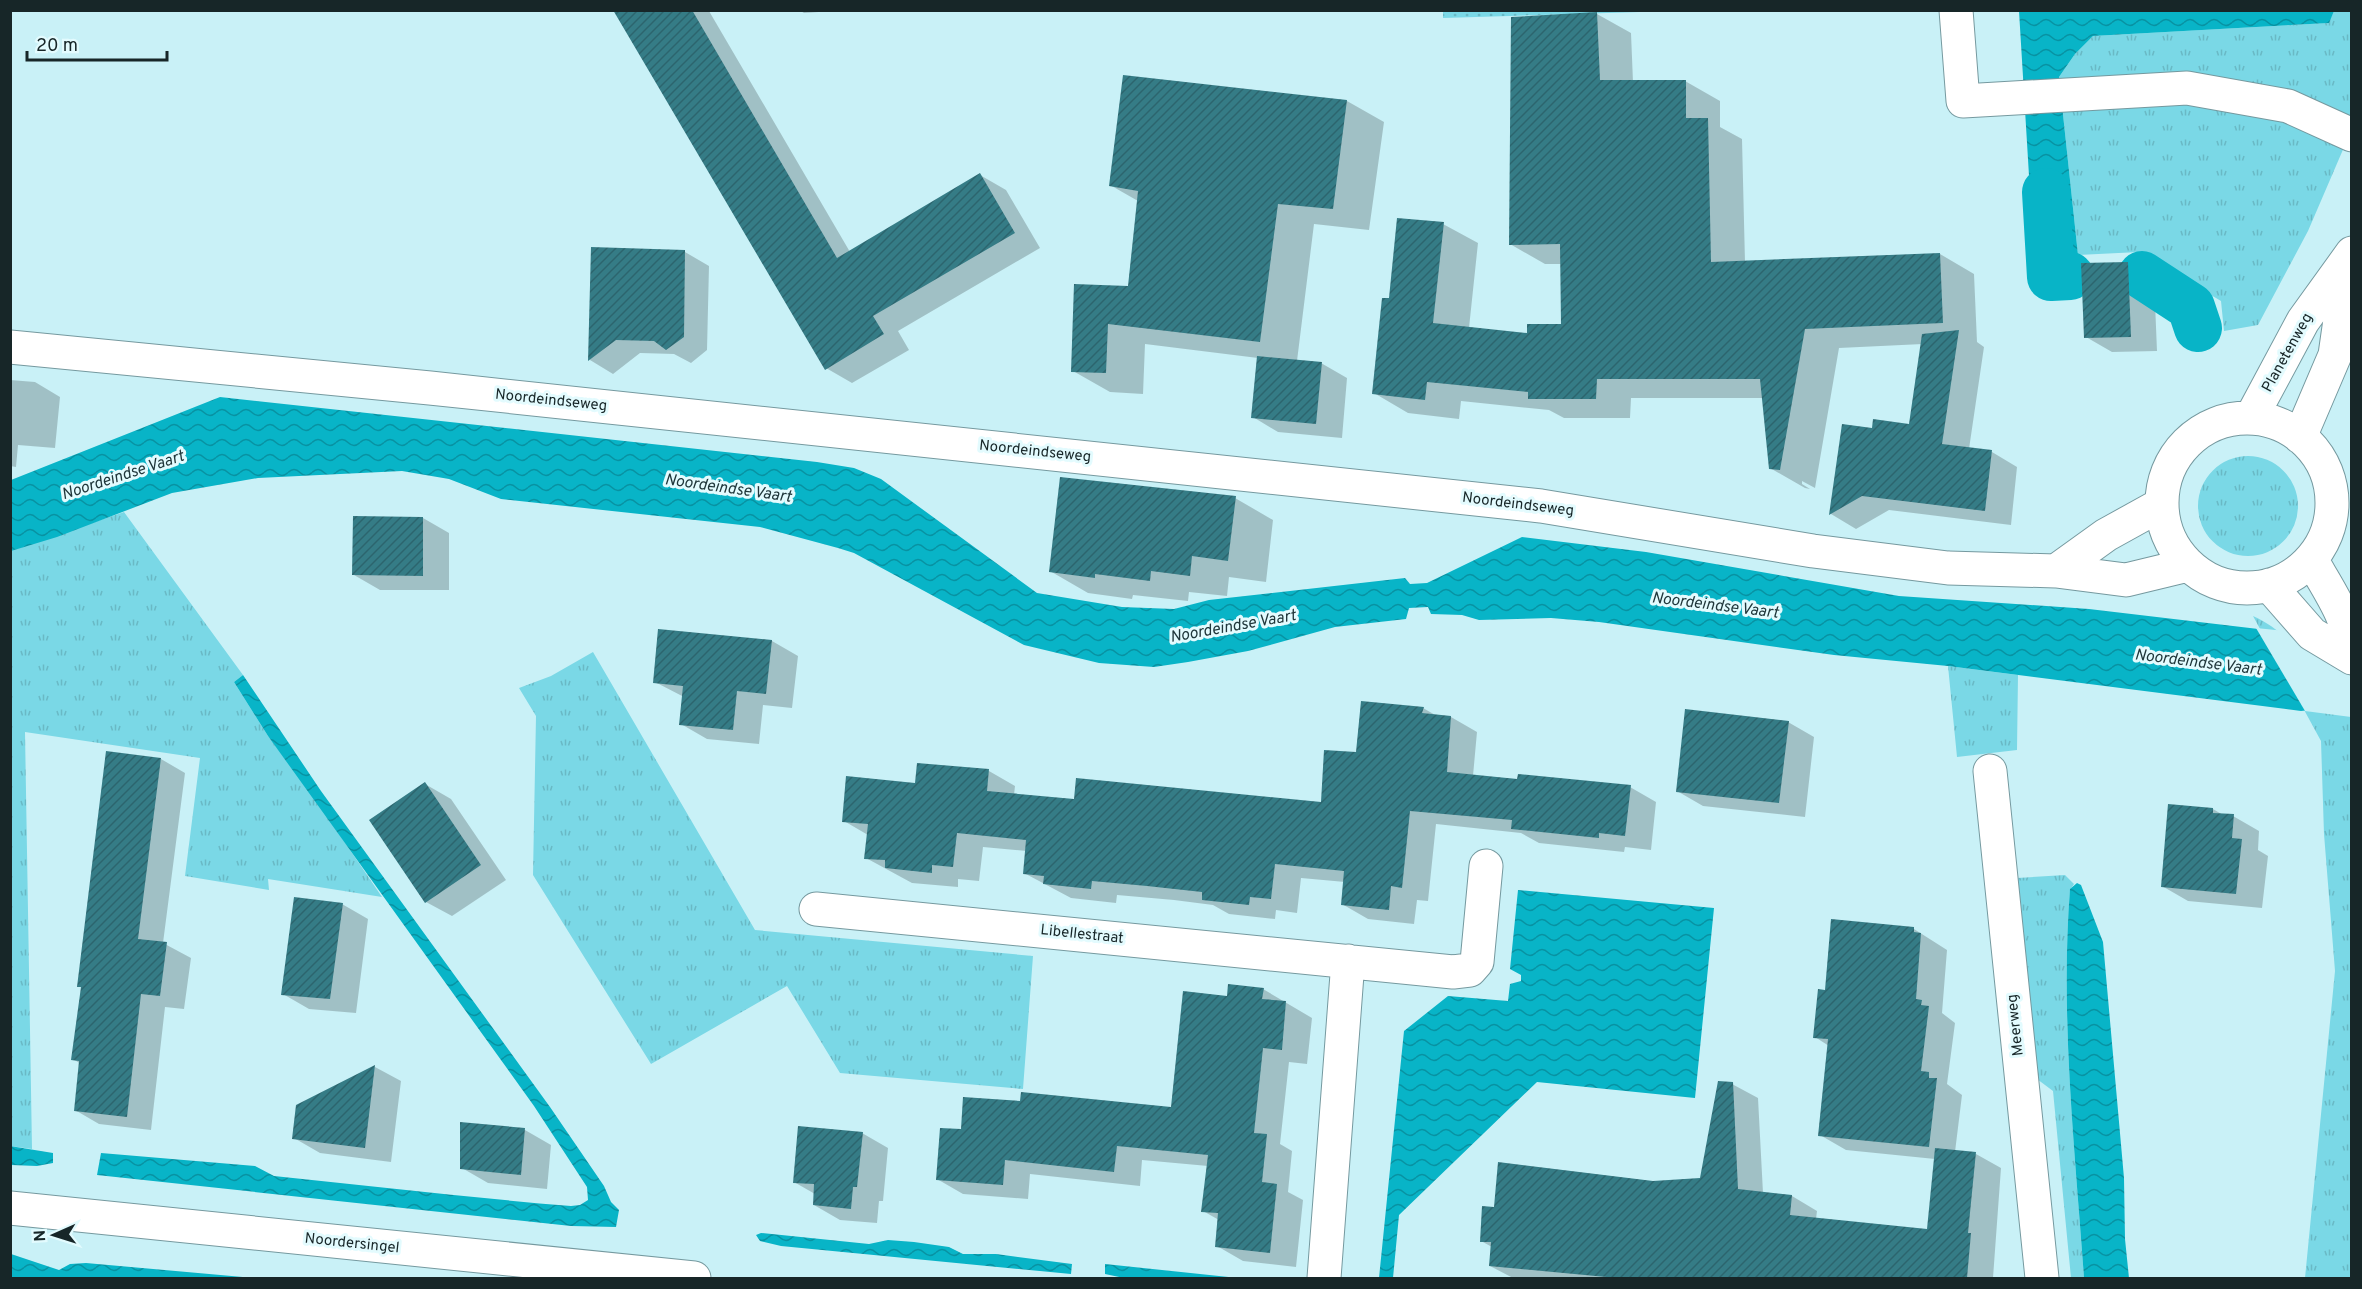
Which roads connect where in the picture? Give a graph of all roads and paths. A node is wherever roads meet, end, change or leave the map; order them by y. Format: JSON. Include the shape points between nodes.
{"nodes":[{"id":1,"x":1956,"y":10,"type":"edge"},
{"id":2,"x":2352,"y":135,"type":"edge"},
{"id":3,"x":2350,"y":256,"type":"edge"},
{"id":4,"x":10,"y":347,"type":"edge"},
{"id":5,"x":2251,"y":418,"type":"junction"},
{"id":6,"x":2300,"y":437,"type":"junction"},
{"id":7,"x":2162,"y":504,"type":"junction"},
{"id":8,"x":2311,"y":559,"type":"junction"},
{"id":9,"x":2188,"y":565,"type":"junction"},
{"id":10,"x":2056,"y":571,"type":"junction"},
{"id":11,"x":2269,"y":585,"type":"junction"},
{"id":12,"x":2351,"y":650,"type":"edge"},
{"id":13,"x":1989,"y":771,"type":"dead end"},
{"id":14,"x":1486,"y":866,"type":"dead end"},
{"id":15,"x":816,"y":909,"type":"dead end"},
{"id":16,"x":1348,"y":961,"type":"junction"},
{"id":17,"x":10,"y":1208,"type":"edge"},
{"id":18,"x":1324,"y":1275,"type":"edge"},
{"id":19,"x":694,"y":1278,"type":"edge"},
{"id":20,"x":2043,"y":1278,"type":"edge"}],
"edges":[{"from":1,"to":2,"type":"street","via":[[1963,101],[2187,88],[2288,106]]},
{"from":3,"to":5,"type":"street","name":"Planetenweg","via":[[2303,321]]},
{"from":3,"to":6,"type":"street","name":"Planetenweg","via":[[2335,355]]},
{"from":4,"to":10,"type":"street","name":"Noordeindseweg","via":[[1541,506],[1813,551],[1948,568]]},
{"from":5,"to":6,"type":"street","via":[[2277,424]]},
{"from":5,"to":7,"type":"street","via":[[2221,422],[2194,437],[2167,474]]},
{"from":6,"to":8,"type":"street","via":[[2321,463],[2332,496],[2327,529]]},
{"from":7,"to":9,"type":"street","via":[[2169,537]]},
{"from":7,"to":10,"type":"street","via":[[2106,535]]},
{"from":8,"to":11,"type":"street","via":[[2292,575]]},
{"from":8,"to":12,"type":"street","via":[[2341,612]]},
{"from":9,"to":10,"type":"street","name":"Noordeindseweg","via":[[2126,580]]},
{"from":9,"to":11,"type":"street","via":[[2220,584],[2244,588]]},
{"from":11,"to":12,"type":"street","via":[[2312,634]]},
{"from":13,"to":20,"type":"street","name":"Meerweg"},
{"from":14,"to":16,"type":"street","name":"Libellestraat","via":[[1478,963],[1470,970],[1453,972]]},
{"from":15,"to":16,"type":"street","name":"Libellestraat"},
{"from":16,"to":18,"type":"street"},
{"from":17,"to":19,"type":"street","name":"Noordersingel"}]}
